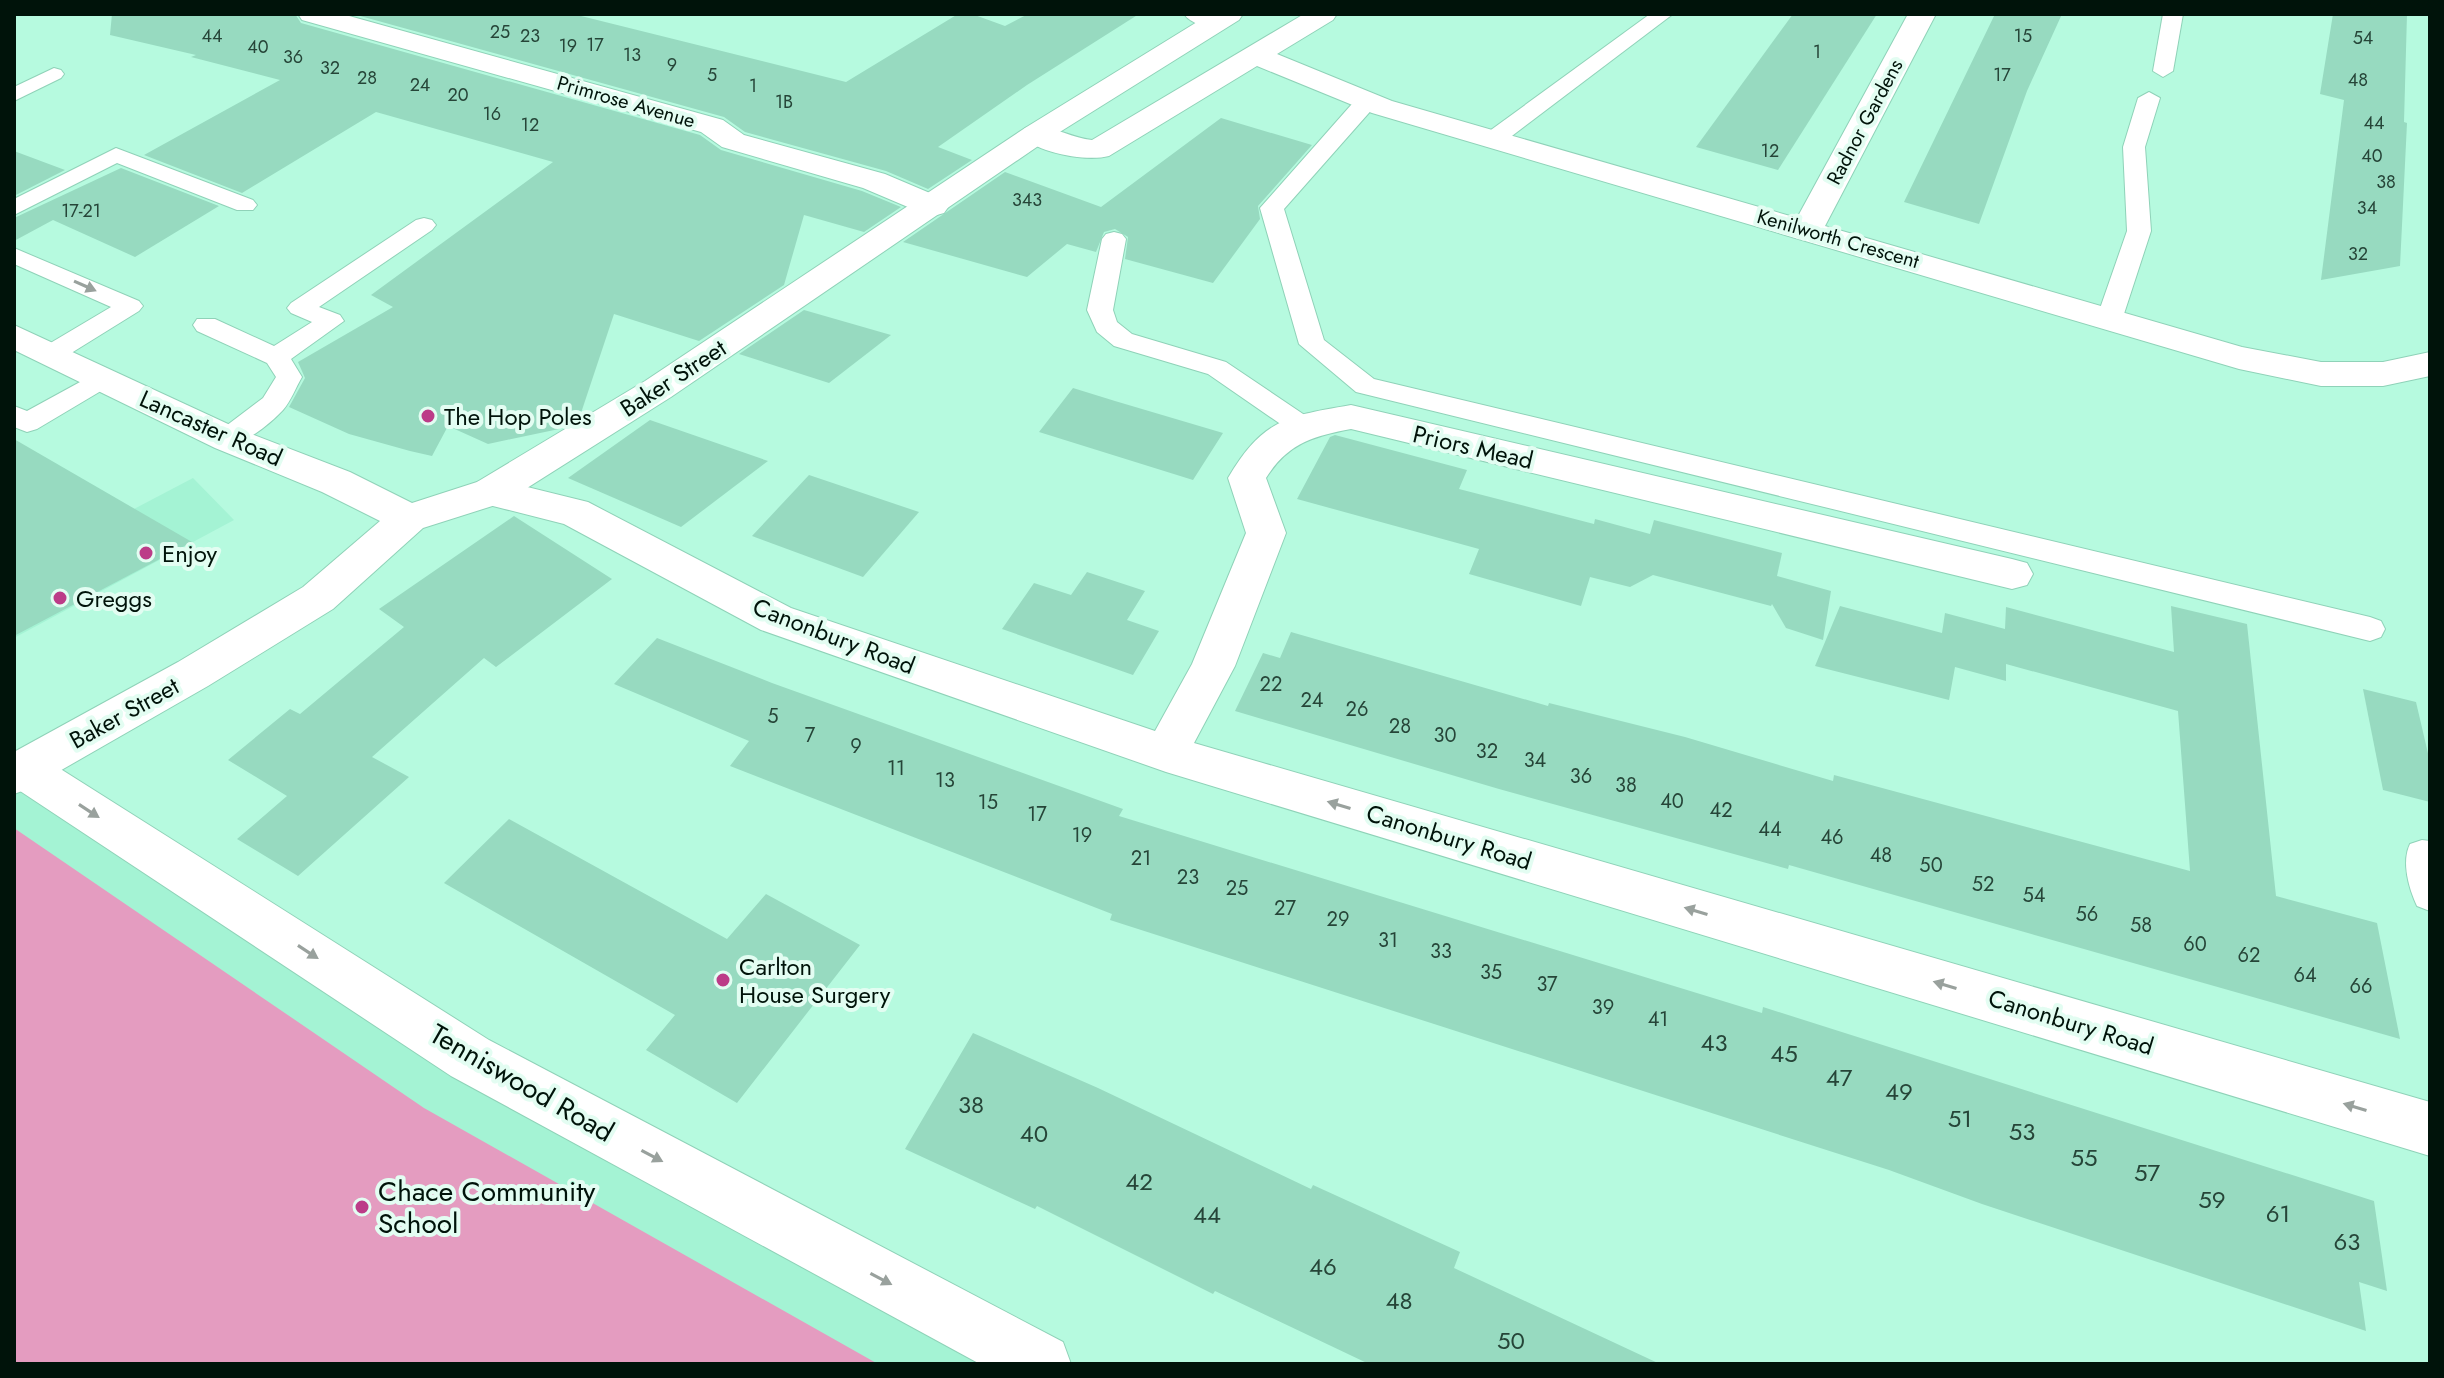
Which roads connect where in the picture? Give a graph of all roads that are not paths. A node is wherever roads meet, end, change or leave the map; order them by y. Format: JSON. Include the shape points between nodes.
{"nodes":[{"id":1,"x":312,"y":14,"type":"edge"},
{"id":2,"x":1323,"y":14,"type":"edge"},
{"id":3,"x":1663,"y":14,"type":"edge"},
{"id":4,"x":1922,"y":14,"type":"edge"},
{"id":5,"x":2173,"y":14,"type":"edge"},
{"id":6,"x":1215,"y":16,"type":"edge"},
{"id":7,"x":1255,"y":55,"type":"junction"},
{"id":8,"x":2163,"y":71,"type":"dead end"},
{"id":9,"x":54,"y":74,"type":"dead end"},
{"id":10,"x":14,"y":95,"type":"edge"},
{"id":11,"x":2149,"y":98,"type":"dead end"},
{"id":12,"x":1367,"y":101,"type":"junction"},
{"id":13,"x":1036,"y":134,"type":"junction"},
{"id":14,"x":1492,"y":140,"type":"junction"},
{"id":15,"x":245,"y":205,"type":"dead end"},
{"id":16,"x":933,"y":206,"type":"junction"},
{"id":17,"x":14,"y":208,"type":"edge"},
{"id":18,"x":424,"y":225,"type":"dead end"},
{"id":19,"x":1807,"y":230,"type":"junction"},
{"id":20,"x":1114,"y":239,"type":"dead end"},
{"id":21,"x":14,"y":255,"type":"edge"},
{"id":22,"x":2109,"y":320,"type":"junction"},
{"id":23,"x":206,"y":325,"type":"dead end"},
{"id":24,"x":14,"y":336,"type":"edge"},
{"id":25,"x":51,"y":354,"type":"junction"},
{"id":26,"x":276,"y":357,"type":"junction"},
{"id":27,"x":2430,"y":364,"type":"edge"},
{"id":28,"x":102,"y":379,"type":"junction"},
{"id":29,"x":18,"y":423,"type":"edge"},
{"id":30,"x":1302,"y":426,"type":"junction"},
{"id":31,"x":228,"y":439,"type":"junction"},
{"id":32,"x":491,"y":492,"type":"junction"},
{"id":33,"x":409,"y":518,"type":"junction"},
{"id":34,"x":2012,"y":574,"type":"dead end"},
{"id":35,"x":2370,"y":629,"type":"dead end"},
{"id":36,"x":1166,"y":753,"type":"junction"},
{"id":37,"x":19,"y":772,"type":"edge"},
{"id":38,"x":2430,"y":856,"type":"edge"},
{"id":39,"x":2430,"y":895,"type":"edge"},
{"id":40,"x":2430,"y":1129,"type":"edge"},
{"id":41,"x":1041,"y":1364,"type":"edge"}],
"edges":[{"from":1,"to":16,"type":"street","name":"Primrose Avenue","via":[[712,126],[733,141],[874,181]]},
{"from":2,"to":7,"type":"street"},
{"from":3,"to":14,"type":"lane"},
{"from":4,"to":19,"type":"street","name":"Radnor Gardens"},
{"from":5,"to":8,"type":"lane"},
{"from":6,"to":13,"type":"street","name":"Baker Street"},
{"from":7,"to":12,"type":"street","name":"Kenilworth Crescent"},
{"from":7,"to":13,"type":"street","via":[[1098,150],[1074,148]]},
{"from":9,"to":10,"type":"lane"},
{"from":11,"to":22,"type":"lane","via":[[2134,147],[2139,231]]},
{"from":12,"to":14,"type":"street","name":"Kenilworth Crescent"},
{"from":12,"to":35,"type":"lane","via":[[1272,208],[1312,344],[1365,386]]},
{"from":13,"to":16,"type":"street","name":"Baker Street"},
{"from":14,"to":19,"type":"street","name":"Kenilworth Crescent"},
{"from":15,"to":17,"type":"lane","via":[[116,155]]},
{"from":16,"to":32,"type":"street","name":"Baker Street","via":[[658,389]]},
{"from":18,"to":26,"type":"lane","via":[[300,308],[331,321]]},
{"from":19,"to":22,"type":"street","name":"Kenilworth Crescent"},
{"from":20,"to":30,"type":"lane","via":[[1100,310],[1106,326],[1123,340],[1217,368]]},
{"from":21,"to":25,"type":"lane","one_way":true,"via":[[130,306]]},
{"from":22,"to":27,"type":"street","name":"Kenilworth Crescent","via":[[2239,358],[2321,374],[2383,374]]},
{"from":23,"to":26,"type":"lane"},
{"from":24,"to":25,"type":"street","name":"Lancaster Road"},
{"from":25,"to":28,"type":"street","name":"Lancaster Road"},
{"from":26,"to":31,"type":"lane","via":[[289,377],[273,404]]},
{"from":28,"to":29,"type":"lane"},
{"from":28,"to":31,"type":"street","name":"Lancaster Road"},
{"from":30,"to":34,"type":"street","name":"Priors Mead","via":[[1351,417]]},
{"from":30,"to":36,"type":"street","name":"Priors Mead","via":[[1264,451],[1247,478],[1266,533],[1213,666]]},
{"from":31,"to":33,"type":"street","name":"Lancaster Road"},
{"from":32,"to":33,"type":"street","name":"Baker Street"},
{"from":32,"to":36,"type":"street","name":"Canonbury Road","via":[[574,512],[776,619]]},
{"from":33,"to":37,"type":"street","name":"Baker Street","via":[[318,598]]},
{"from":40,"to":36,"type":"street","name":"Canonbury Road","one_way":true},
{"from":37,"to":41,"type":"street","name":"Tenniswood Road","one_way":true,"via":[[470,1058]]},
{"from":38,"to":39,"type":"lane","via":[[2422,855]]}]}
